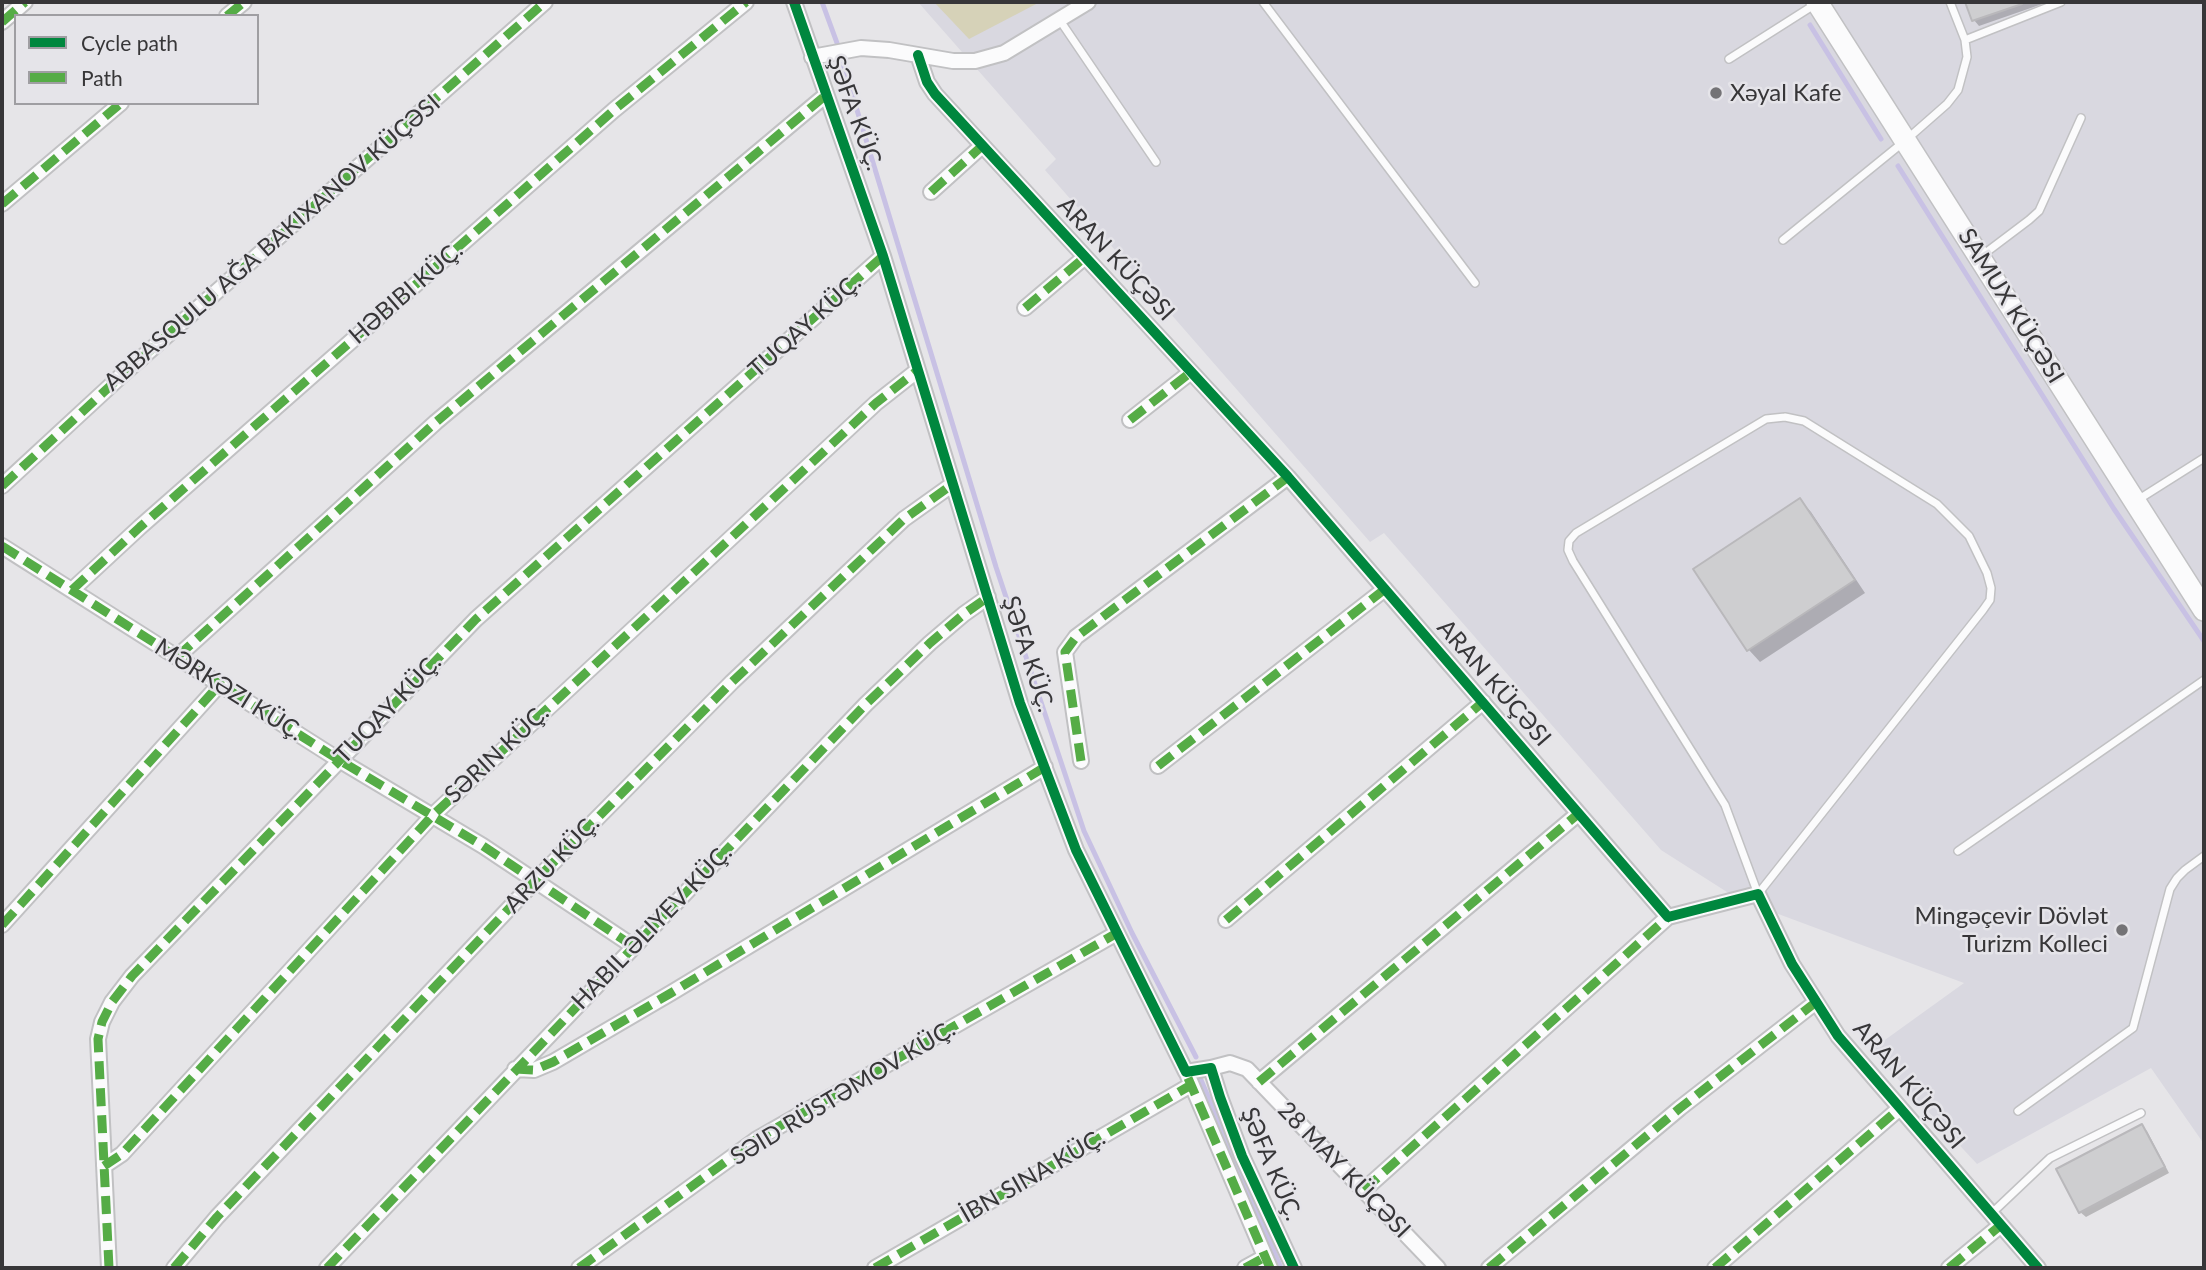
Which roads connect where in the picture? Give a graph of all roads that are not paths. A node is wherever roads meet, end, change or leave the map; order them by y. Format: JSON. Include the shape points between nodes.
{"nodes":[{"id":1,"x":25,"y":2,"type":"edge"},
{"id":2,"x":244,"y":2,"type":"edge"},
{"id":3,"x":545,"y":2,"type":"edge"},
{"id":4,"x":746,"y":2,"type":"edge"},
{"id":5,"x":794,"y":2,"type":"edge"},
{"id":6,"x":1088,"y":2,"type":"edge"},
{"id":7,"x":1263,"y":2,"type":"edge"},
{"id":8,"x":1817,"y":2,"type":"edge"},
{"id":9,"x":1950,"y":2,"type":"edge"},
{"id":10,"x":2061,"y":2,"type":"edge"},
{"id":11,"x":229,"y":14,"type":"edge"},
{"id":12,"x":1059,"y":19,"type":"junction"},
{"id":13,"x":2,"y":22,"type":"edge"},
{"id":14,"x":1965,"y":40,"type":"junction"},
{"id":15,"x":918,"y":55,"type":"junction"},
{"id":16,"x":813,"y":57,"type":"junction"},
{"id":17,"x":1729,"y":60,"type":"dead end"},
{"id":18,"x":826,"y":95,"type":"junction"},
{"id":19,"x":119,"y":105,"type":"edge"},
{"id":20,"x":2081,"y":118,"type":"dead end"},
{"id":21,"x":1906,"y":140,"type":"junction"},
{"id":22,"x":982,"y":146,"type":"junction"},
{"id":23,"x":1156,"y":162,"type":"dead end"},
{"id":24,"x":931,"y":192,"type":"dead end"},
{"id":25,"x":2,"y":204,"type":"edge"},
{"id":26,"x":1783,"y":240,"type":"dead end"},
{"id":27,"x":883,"y":256,"type":"junction"},
{"id":28,"x":1085,"y":257,"type":"junction"},
{"id":29,"x":1980,"y":257,"type":"junction"},
{"id":30,"x":1475,"y":283,"type":"dead end"},
{"id":31,"x":1025,"y":308,"type":"dead end"},
{"id":32,"x":918,"y":370,"type":"junction"},
{"id":33,"x":1191,"y":372,"type":"junction"},
{"id":34,"x":1130,"y":420,"type":"dead end"},
{"id":35,"x":2204,"y":458,"type":"edge"},
{"id":36,"x":1288,"y":477,"type":"junction"},
{"id":37,"x":953,"y":484,"type":"junction"},
{"id":38,"x":2,"y":486,"type":"edge"},
{"id":39,"x":2135,"y":501,"type":"junction"},
{"id":40,"x":2,"y":546,"type":"edge"},
{"id":41,"x":1385,"y":589,"type":"junction"},
{"id":42,"x":72,"y":590,"type":"junction"},
{"id":43,"x":988,"y":597,"type":"junction"},
{"id":44,"x":2204,"y":610,"type":"edge"},
{"id":45,"x":177,"y":657,"type":"junction"},
{"id":46,"x":2204,"y":681,"type":"edge"},
{"id":47,"x":220,"y":684,"type":"junction"},
{"id":48,"x":1483,"y":702,"type":"junction"},
{"id":49,"x":339,"y":760,"type":"junction"},
{"id":50,"x":1082,"y":761,"type":"dead end"},
{"id":51,"x":1158,"y":766,"type":"dead end"},
{"id":52,"x":1045,"y":767,"type":"junction"},
{"id":53,"x":1578,"y":814,"type":"junction"},
{"id":54,"x":432,"y":816,"type":"junction"},
{"id":55,"x":1958,"y":851,"type":"dead end"},
{"id":56,"x":2204,"y":856,"type":"edge"},
{"id":57,"x":535,"y":881,"type":"junction"},
{"id":58,"x":1758,"y":894,"type":"junction"},
{"id":59,"x":1668,"y":917,"type":"junction"},
{"id":60,"x":1226,"y":920,"type":"dead end"},
{"id":61,"x":2,"y":925,"type":"edge"},
{"id":62,"x":1117,"y":933,"type":"junction"},
{"id":63,"x":633,"y":946,"type":"junction"},
{"id":64,"x":1816,"y":1002,"type":"junction"},
{"id":65,"x":1211,"y":1068,"type":"junction"},
{"id":66,"x":516,"y":1069,"type":"junction"},
{"id":67,"x":1188,"y":1078,"type":"junction"},
{"id":68,"x":1259,"y":1082,"type":"junction"},
{"id":69,"x":1900,"y":1108,"type":"junction"},
{"id":70,"x":2018,"y":1111,"type":"dead end"},
{"id":71,"x":2141,"y":1113,"type":"dead end"},
{"id":72,"x":104,"y":1166,"type":"junction"},
{"id":73,"x":1364,"y":1190,"type":"junction"},
{"id":74,"x":1996,"y":1219,"type":"junction"},
{"id":75,"x":1267,"y":1263,"type":"edge"},
{"id":76,"x":109,"y":1268,"type":"edge"},
{"id":77,"x":174,"y":1268,"type":"edge"},
{"id":78,"x":327,"y":1268,"type":"edge"},
{"id":79,"x":579,"y":1268,"type":"edge"},
{"id":80,"x":875,"y":1268,"type":"edge"},
{"id":81,"x":1245,"y":1268,"type":"edge"},
{"id":82,"x":1294,"y":1268,"type":"edge"},
{"id":83,"x":1438,"y":1268,"type":"edge"},
{"id":84,"x":1489,"y":1268,"type":"edge"},
{"id":85,"x":1715,"y":1268,"type":"edge"},
{"id":86,"x":1949,"y":1268,"type":"edge"},
{"id":87,"x":2038,"y":1268,"type":"edge"}],
"edges":[{"from":1,"to":13,"type":"street"},
{"from":2,"to":11,"type":"street"},
{"from":3,"to":38,"type":"street"},
{"from":4,"to":42,"type":"street","name":"HƏBIBI KÜÇ.","via":[[614,110]]},
{"from":5,"to":16,"type":"street","name":"ŞƏFA KÜÇ."},
{"from":6,"to":12,"type":"street"},
{"from":7,"to":30,"type":"lane"},
{"from":8,"to":17,"type":"lane"},
{"from":8,"to":21,"type":"main road","name":"SAMUX KÜÇƏSI"},
{"from":9,"to":14,"type":"lane"},
{"from":10,"to":14,"type":"lane"},
{"from":12,"to":15,"type":"street","via":[[1004,53],[975,61]]},
{"from":12,"to":23,"type":"lane"},
{"from":14,"to":21,"type":"lane","via":[[1967,57],[1958,90]]},
{"from":15,"to":16,"type":"street","via":[[861,48]]},
{"from":15,"to":22,"type":"street","name":"ARAN KÜÇƏSI","via":[[935,94]]},
{"from":16,"to":18,"type":"street","name":"ŞƏFA KÜÇ."},
{"from":18,"to":27,"type":"street","name":"ŞƏFA KÜÇ."},
{"from":18,"to":45,"type":"street","via":[[436,422]]},
{"from":19,"to":25,"type":"street"},
{"from":20,"to":29,"type":"lane","via":[[2039,211]]},
{"from":21,"to":26,"type":"lane"},
{"from":21,"to":29,"type":"main road","name":"SAMUX KÜÇƏSI"},
{"from":22,"to":24,"type":"street"},
{"from":22,"to":28,"type":"street","name":"ARAN KÜÇƏSI"},
{"from":27,"to":32,"type":"street","name":"ŞƏFA KÜÇ."},
{"from":27,"to":49,"type":"street","name":"TUQAY KÜÇ.","via":[[476,619]]},
{"from":28,"to":31,"type":"street"},
{"from":28,"to":33,"type":"street","name":"ARAN KÜÇƏSI"},
{"from":29,"to":39,"type":"main road","name":"SAMUX KÜÇƏSI"},
{"from":32,"to":37,"type":"street","name":"ŞƏFA KÜÇ."},
{"from":32,"to":54,"type":"street","name":"SƏRIN KÜÇ.","via":[[876,402]]},
{"from":33,"to":34,"type":"street"},
{"from":33,"to":36,"type":"street","name":"ARAN KÜÇƏSI"},
{"from":35,"to":39,"type":"lane"},
{"from":36,"to":41,"type":"street","name":"ARAN KÜÇƏSI"},
{"from":36,"to":50,"type":"street","via":[[1076,637],[1065,652]]},
{"from":37,"to":43,"type":"street","name":"ŞƏFA KÜÇ."},
{"from":37,"to":57,"type":"street","name":"ARZU KÜÇ.","via":[[904,519],[732,682]]},
{"from":39,"to":44,"type":"main road","name":"SAMUX KÜÇƏSI"},
{"from":40,"to":42,"type":"street","name":"MƏRKƏZI KÜÇ."},
{"from":41,"to":48,"type":"street","name":"ARAN KÜÇƏSI"},
{"from":41,"to":51,"type":"street"},
{"from":42,"to":45,"type":"street","name":"MƏRKƏZI KÜÇ."},
{"from":43,"to":52,"type":"street","name":"ŞƏFA KÜÇ."},
{"from":43,"to":63,"type":"street","name":"HABIL ƏLIYEV KÜÇ.","via":[[930,643],[866,704]]},
{"from":45,"to":47,"type":"street","name":"MƏRKƏZI KÜÇ."},
{"from":46,"to":55,"type":"lane"},
{"from":47,"to":49,"type":"street","name":"MƏRKƏZI KÜÇ."},
{"from":47,"to":61,"type":"street"},
{"from":48,"to":53,"type":"street","name":"ARAN KÜÇƏSI"},
{"from":48,"to":60,"type":"street"},
{"from":49,"to":54,"type":"street","name":"MƏRKƏZI KÜÇ."},
{"from":49,"to":72,"type":"street","name":"TUQAY KÜÇ.","via":[[112,1002],[98,1039]]},
{"from":52,"to":62,"type":"street","name":"ŞƏFA KÜÇ.","via":[[1076,850]]},
{"from":52,"to":66,"type":"street","via":[[553,1062],[534,1070]]},
{"from":53,"to":59,"type":"street","name":"ARAN KÜÇƏSI"},
{"from":53,"to":68,"type":"street"},
{"from":54,"to":57,"type":"street","name":"MƏRKƏZI KÜÇ."},
{"from":54,"to":72,"type":"street","name":"SƏRIN KÜÇ.","via":[[122,1154]]},
{"from":56,"to":70,"type":"lane","via":[[2176,878],[2171,889],[2133,1028]]},
{"from":57,"to":63,"type":"street","name":"MƏRKƏZI KÜÇ."},
{"from":57,"to":77,"type":"street","name":"ARZU KÜÇ."},
{"from":58,"to":58,"type":"lane","via":[[1983,610],[1991,588],[1969,536],[1937,503],[1804,421],[1785,416],[1766,419],[1576,533],[1568,550],[1725,805]]},
{"from":58,"to":59,"type":"street"},
{"from":58,"to":64,"type":"street","name":"ARAN KÜÇƏSI"},
{"from":59,"to":73,"type":"street"},
{"from":62,"to":67,"type":"street","name":"ŞƏFA KÜÇ."},
{"from":62,"to":79,"type":"street","name":"SƏID RÜSTƏMOV KÜÇ.","via":[[757,1139]]},
{"from":63,"to":66,"type":"street","name":"HABIL ƏLIYEV KÜÇ."},
{"from":64,"to":69,"type":"street","name":"ARAN KÜÇƏSI","via":[[1838,1036]]},
{"from":64,"to":84,"type":"street","via":[[1680,1108]]},
{"from":65,"to":67,"type":"street"},
{"from":65,"to":68,"type":"street","name":"28 MAY KÜÇƏSI","via":[[1239,1065]]},
{"from":65,"to":82,"type":"street","name":"ŞƏFA KÜÇ.","via":[[1242,1156]]},
{"from":66,"to":78,"type":"street","name":"HABIL ƏLIYEV KÜÇ."},
{"from":67,"to":75,"type":"street","name":"ŞƏFA KÜÇ."},
{"from":67,"to":80,"type":"street","name":"İBN SINA KÜÇ."},
{"from":68,"to":73,"type":"street","name":"28 MAY KÜÇƏSI"},
{"from":69,"to":74,"type":"street","name":"ARAN KÜÇƏSI"},
{"from":69,"to":85,"type":"street"},
{"from":71,"to":74,"type":"lane","via":[[2050,1158]]},
{"from":72,"to":76,"type":"street","name":"TUQAY KÜÇ."},
{"from":73,"to":83,"type":"street","name":"28 MAY KÜÇƏSI"},
{"from":74,"to":86,"type":"street"},
{"from":74,"to":87,"type":"street","name":"ARAN KÜÇƏSI"},
{"from":75,"to":81,"type":"street"}]}
